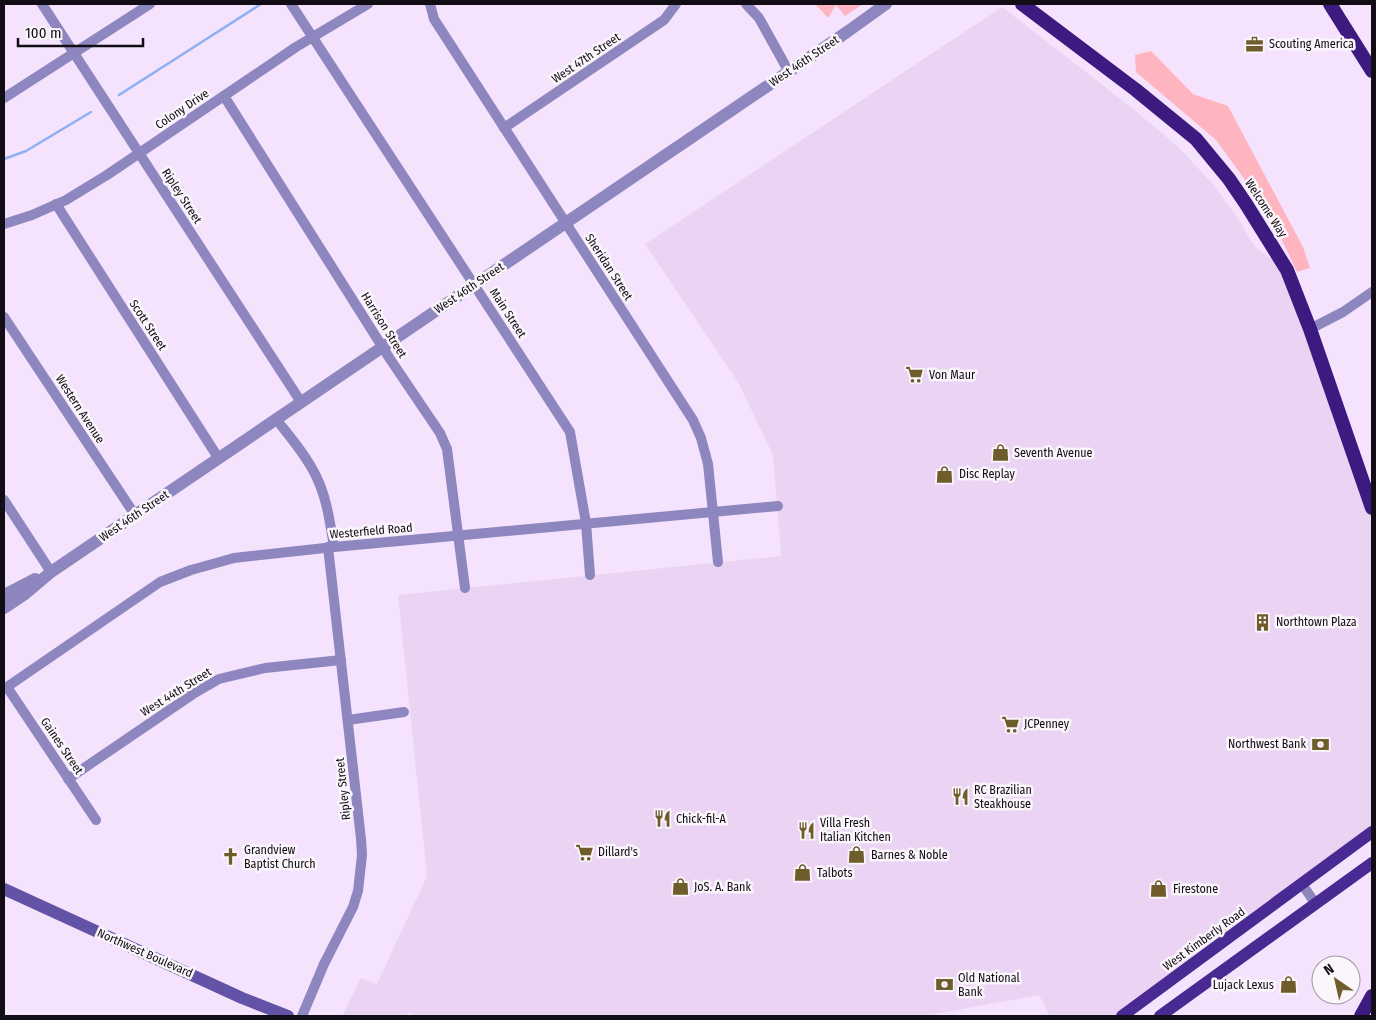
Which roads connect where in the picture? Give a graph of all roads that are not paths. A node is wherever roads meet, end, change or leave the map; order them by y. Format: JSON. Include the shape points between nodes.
{"nodes":[{"id":1,"x":42,"y":4,"type":"edge"},
{"id":2,"x":150,"y":4,"type":"edge"},
{"id":3,"x":291,"y":4,"type":"edge"},
{"id":4,"x":368,"y":4,"type":"edge"},
{"id":5,"x":430,"y":4,"type":"edge"},
{"id":6,"x":676,"y":4,"type":"edge"},
{"id":7,"x":746,"y":4,"type":"edge"},
{"id":8,"x":886,"y":4,"type":"edge"},
{"id":9,"x":1022,"y":4,"type":"edge"},
{"id":10,"x":1330,"y":4,"type":"edge"},
{"id":11,"x":313,"y":38,"type":"junction"},
{"id":12,"x":74,"y":53,"type":"junction"},
{"id":13,"x":1372,"y":71,"type":"edge"},
{"id":14,"x":789,"y":72,"type":"junction"},
{"id":15,"x":224,"y":96,"type":"junction"},
{"id":16,"x":4,"y":98,"type":"edge"},
{"id":17,"x":504,"y":128,"type":"junction"},
{"id":18,"x":139,"y":154,"type":"junction"},
{"id":19,"x":56,"y":204,"type":"junction"},
{"id":20,"x":566,"y":223,"type":"junction"},
{"id":21,"x":4,"y":224,"type":"edge"},
{"id":22,"x":474,"y":284,"type":"junction"},
{"id":23,"x":1372,"y":292,"type":"edge"},
{"id":24,"x":4,"y":317,"type":"edge"},
{"id":25,"x":1310,"y":329,"type":"junction"},
{"id":26,"x":383,"y":346,"type":"junction"},
{"id":27,"x":301,"y":402,"type":"junction"},
{"id":28,"x":276,"y":419,"type":"junction"},
{"id":29,"x":219,"y":459,"type":"junction"},
{"id":30,"x":4,"y":500,"type":"edge"},
{"id":31,"x":778,"y":506,"type":"dead end"},
{"id":32,"x":1372,"y":508,"type":"edge"},
{"id":33,"x":713,"y":512,"type":"junction"},
{"id":34,"x":134,"y":515,"type":"junction"},
{"id":35,"x":586,"y":523,"type":"junction"},
{"id":36,"x":459,"y":535,"type":"junction"},
{"id":37,"x":331,"y":547,"type":"junction"},
{"id":38,"x":718,"y":562,"type":"dead end"},
{"id":39,"x":51,"y":572,"type":"junction"},
{"id":40,"x":590,"y":575,"type":"dead end"},
{"id":41,"x":465,"y":588,"type":"dead end"},
{"id":42,"x":4,"y":595,"type":"edge"},
{"id":43,"x":4,"y":608,"type":"edge"},
{"id":44,"x":341,"y":660,"type":"junction"},
{"id":45,"x":6,"y":688,"type":"edge"},
{"id":46,"x":404,"y":712,"type":"dead end"},
{"id":47,"x":348,"y":720,"type":"junction"},
{"id":48,"x":68,"y":779,"type":"junction"},
{"id":49,"x":96,"y":820,"type":"dead end"},
{"id":50,"x":1372,"y":832,"type":"edge"},
{"id":51,"x":1372,"y":863,"type":"edge"},
{"id":52,"x":1302,"y":884,"type":"junction"},
{"id":53,"x":4,"y":889,"type":"edge"},
{"id":54,"x":1315,"y":903,"type":"junction"},
{"id":55,"x":1372,"y":996,"type":"edge"},
{"id":56,"x":288,"y":1016,"type":"edge"},
{"id":57,"x":302,"y":1016,"type":"edge"},
{"id":58,"x":1122,"y":1016,"type":"edge"},
{"id":59,"x":1160,"y":1016,"type":"edge"},
{"id":60,"x":1361,"y":1016,"type":"edge"}],
"edges":[{"from":1,"to":12,"type":"street","name":"Ripley Street"},
{"from":2,"to":12,"type":"street"},
{"from":3,"to":11,"type":"street","name":"Main Street"},
{"from":4,"to":11,"type":"street","name":"Colony Drive"},
{"from":5,"to":17,"type":"street","name":"Sheridan Street","via":[[434,19]]},
{"from":6,"to":17,"type":"street","name":"West 47th Street","via":[[664,20]]},
{"from":7,"to":14,"type":"street","via":[[759,18]]},
{"from":8,"to":14,"type":"street","name":"West 46th Street"},
{"from":9,"to":25,"type":"highway","name":"Welcome Way","via":[[1196,139],[1229,179],[1265,232],[1287,270]]},
{"from":10,"to":13,"type":"highway"},
{"from":11,"to":15,"type":"street","name":"Colony Drive"},
{"from":11,"to":22,"type":"street","name":"Main Street"},
{"from":12,"to":16,"type":"street"},
{"from":12,"to":18,"type":"street","name":"Ripley Street"},
{"from":14,"to":20,"type":"street","name":"West 46th Street"},
{"from":15,"to":18,"type":"street","name":"Colony Drive"},
{"from":15,"to":26,"type":"street","name":"Harrison Street"},
{"from":17,"to":20,"type":"street","name":"Sheridan Street"},
{"from":18,"to":19,"type":"street","name":"Colony Drive"},
{"from":18,"to":27,"type":"street","name":"Ripley Street"},
{"from":19,"to":21,"type":"street","name":"Colony Drive"},
{"from":19,"to":29,"type":"street","name":"Scott Street"},
{"from":20,"to":22,"type":"street","name":"West 46th Street"},
{"from":20,"to":33,"type":"street","name":"Sheridan Street","via":[[693,420],[708,464]]},
{"from":22,"to":26,"type":"street","name":"West 46th Street"},
{"from":22,"to":35,"type":"street","name":"Main Street","via":[[570,432]]},
{"from":23,"to":25,"type":"street"},
{"from":24,"to":34,"type":"street","name":"Western Avenue"},
{"from":25,"to":32,"type":"highway","name":"Welcome Way"},
{"from":26,"to":27,"type":"street","name":"West 46th Street"},
{"from":26,"to":36,"type":"street","name":"Harrison Street","via":[[447,449]]},
{"from":27,"to":28,"type":"street","name":"West 46th Street"},
{"from":28,"to":29,"type":"street","name":"West 46th Street"},
{"from":28,"to":37,"type":"street","name":"Ripley Street","via":[[317,477],[328,512]]},
{"from":29,"to":34,"type":"street","name":"West 46th Street"},
{"from":30,"to":39,"type":"street"},
{"from":31,"to":33,"type":"street","name":"Westerfield Road"},
{"from":33,"to":35,"type":"street","name":"Westerfield Road"},
{"from":33,"to":38,"type":"street","name":"Sheridan Street"},
{"from":34,"to":39,"type":"street","name":"West 46th Street"},
{"from":35,"to":36,"type":"street","name":"Westerfield Road"},
{"from":35,"to":40,"type":"street","name":"Main Street"},
{"from":36,"to":37,"type":"street","name":"Westerfield Road"},
{"from":36,"to":41,"type":"street","name":"Harrison Street"},
{"from":37,"to":44,"type":"street","name":"Ripley Street"},
{"from":37,"to":45,"type":"street","name":"Westerfield Road","via":[[234,558],[160,582]]},
{"from":39,"to":42,"type":"street","name":"West 46th Street"},
{"from":39,"to":43,"type":"street","name":"West 46th Street"},
{"from":44,"to":47,"type":"street","name":"Ripley Street"},
{"from":44,"to":48,"type":"street","name":"West 44th Street","via":[[265,668],[219,679]]},
{"from":45,"to":48,"type":"street","name":"Gaines Street"},
{"from":46,"to":47,"type":"street"},
{"from":47,"to":57,"type":"street","name":"Ripley Street","via":[[362,855],[358,891]]},
{"from":48,"to":49,"type":"street","name":"Gaines Street"},
{"from":50,"to":52,"type":"main road","name":"West Kimberly Road"},
{"from":51,"to":54,"type":"main road"},
{"from":52,"to":54,"type":"street"},
{"from":52,"to":58,"type":"main road","name":"West Kimberly Road"},
{"from":53,"to":56,"type":"main road","name":"Northwest Boulevard"},
{"from":54,"to":59,"type":"main road"},
{"from":55,"to":60,"type":"highway"}]}
